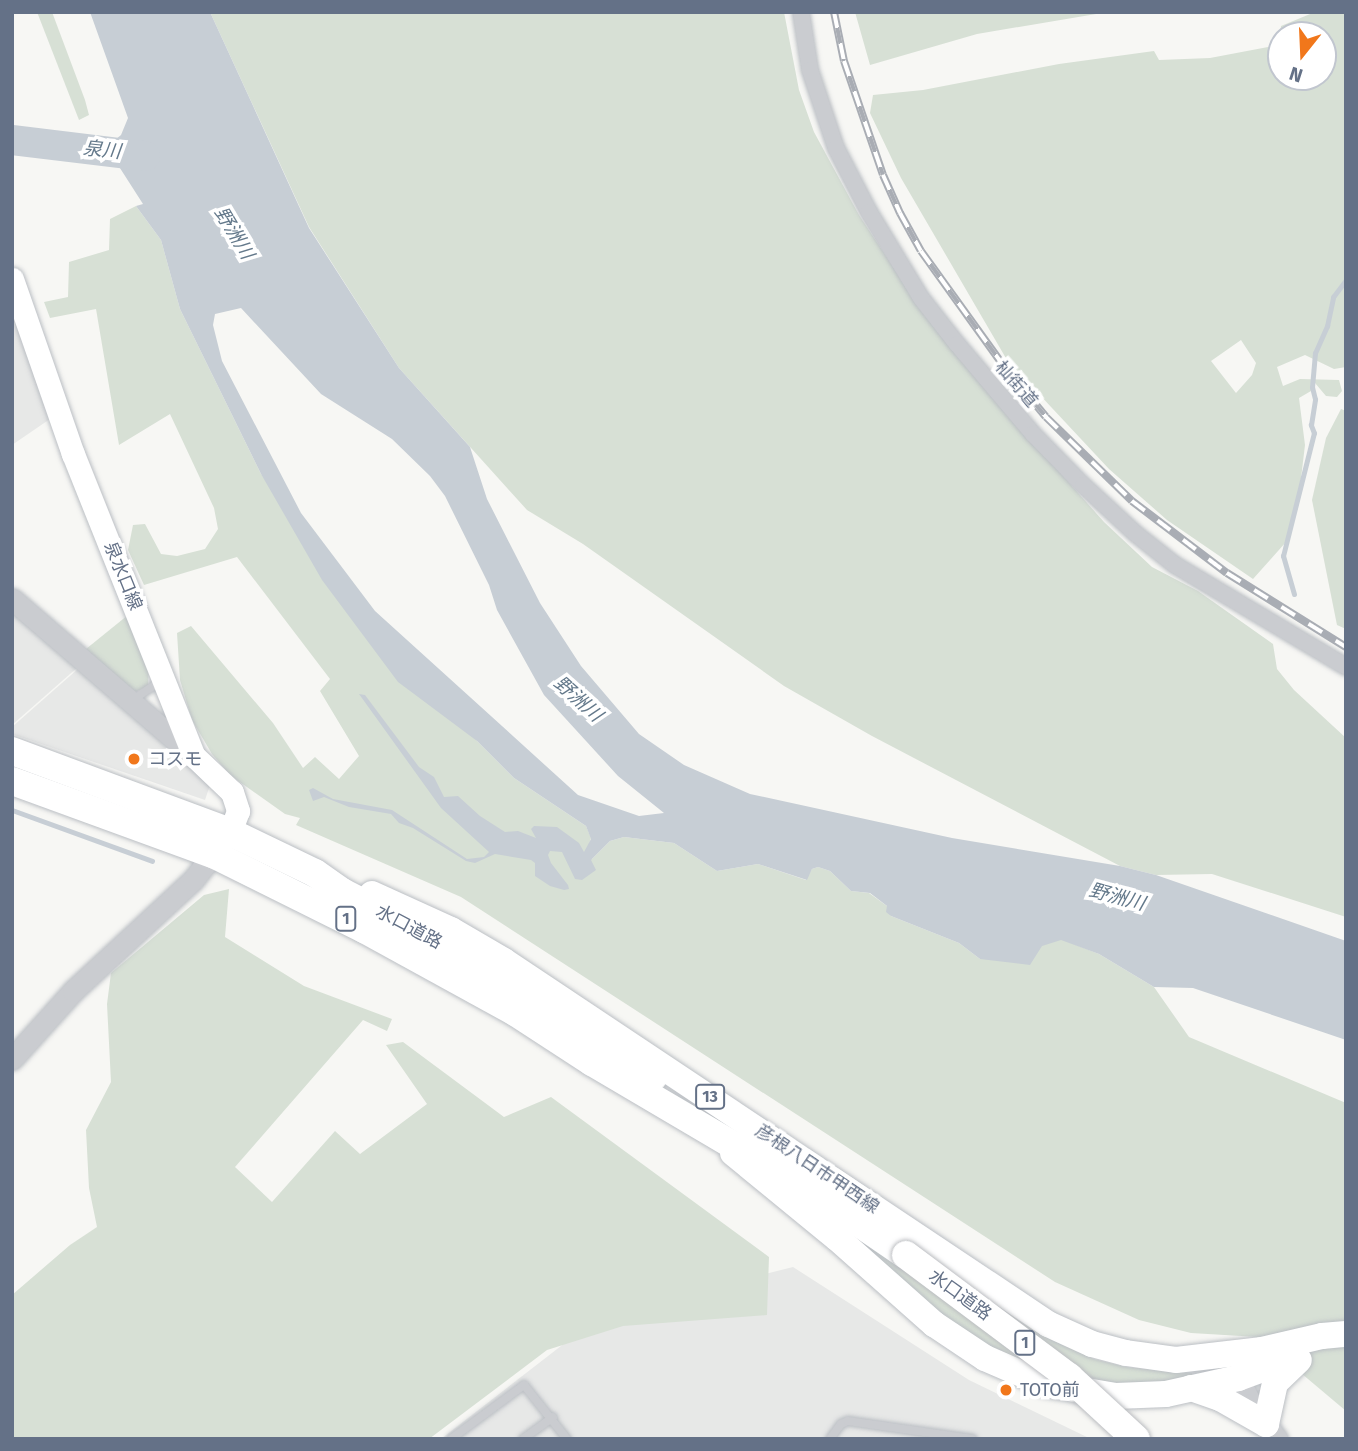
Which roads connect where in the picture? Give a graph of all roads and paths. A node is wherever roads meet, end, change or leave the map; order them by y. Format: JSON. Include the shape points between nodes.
{"nodes":[{"id":1,"x":801,"y":12,"type":"edge"},
{"id":2,"x":12,"y":279,"type":"edge"},
{"id":3,"x":12,"y":599,"type":"edge"},
{"id":4,"x":1346,"y":667,"type":"edge"},
{"id":5,"x":162,"y":673,"type":"junction"},
{"id":6,"x":131,"y":701,"type":"junction"},
{"id":7,"x":12,"y":751,"type":"edge"},
{"id":8,"x":194,"y":756,"type":"junction"},
{"id":9,"x":12,"y":781,"type":"edge"},
{"id":10,"x":230,"y":832,"type":"junction"},
{"id":11,"x":213,"y":854,"type":"junction"},
{"id":12,"x":315,"y":873,"type":"junction"},
{"id":13,"x":12,"y":1059,"type":"edge"},
{"id":14,"x":658,"y":1099,"type":"junction"},
{"id":15,"x":773,"y":1164,"type":"junction"},
{"id":16,"x":1346,"y":1336,"type":"edge"},
{"id":17,"x":1176,"y":1360,"type":"junction"},
{"id":18,"x":1274,"y":1362,"type":"junction"},
{"id":19,"x":1238,"y":1378,"type":"junction"},
{"id":20,"x":1191,"y":1388,"type":"junction"},
{"id":21,"x":553,"y":1418,"type":"junction"},
{"id":22,"x":1274,"y":1435,"type":"edge"},
{"id":23,"x":451,"y":1439,"type":"edge"},
{"id":24,"x":523,"y":1439,"type":"edge"},
{"id":25,"x":567,"y":1439,"type":"edge"},
{"id":26,"x":830,"y":1439,"type":"edge"},
{"id":27,"x":973,"y":1439,"type":"edge"},
{"id":28,"x":1136,"y":1439,"type":"edge"}],
"edges":[{"from":1,"to":4,"type":"street","name":"杣街道","via":[[813,80],[836,148],[921,298],[957,344],[1042,442],[1136,534],[1175,565]]},
{"from":2,"to":5,"type":"main road","name":"泉水口線","via":[[73,454]]},
{"from":3,"to":6,"type":"street"},
{"from":5,"to":6,"type":"lane"},
{"from":5,"to":8,"type":"main road","name":"泉水口線"},
{"from":6,"to":8,"type":"street"},
{"from":7,"to":10,"type":"highway","name":"水口道路","number":"1"},
{"from":8,"to":10,"type":"main road","name":"泉水口線","via":[[232,792],[238,811]]},
{"from":9,"to":11,"type":"highway","name":"水口道路","number":"1"},
{"from":10,"to":11,"type":"main road"},
{"from":10,"to":12,"type":"highway","name":"水口道路","number":"1"},
{"from":11,"to":13,"type":"street","via":[[194,880],[73,991]]},
{"from":11,"to":14,"type":"highway","name":"水口道路","number":"1","via":[[352,922],[515,1012]]},
{"from":12,"to":15,"type":"highway","name":"水口道路","number":"1","via":[[575,1025],[761,1150]]},
{"from":12,"to":17,"type":"main road","name":"彦根八日市甲西線","number":"13","via":[[346,882],[452,930],[504,961],[1048,1324],[1092,1344]]},
{"from":14,"to":15,"type":"highway","name":"水口道路","number":"1","via":[[757,1159]]},
{"from":14,"to":20,"type":"main road","name":"彦根八日市甲西線","number":"13","via":[[664,1108],[721,1143],[774,1185],[933,1324],[985,1358],[1045,1384],[1116,1396]]},
{"from":15,"to":28,"type":"highway","name":"水口道路","number":"1","bridge":true,"via":[[906,1255],[1069,1377]]},
{"from":16,"to":18,"type":"main road","name":"彦根八日市甲西線","number":"13"},
{"from":16,"to":18,"type":"main road","name":"彦根八日市甲西線","number":"13","via":[[1322,1336]]},
{"from":17,"to":18,"type":"main road","name":"彦根八日市甲西線","number":"13"},
{"from":17,"to":19,"type":"main road","number":"13"},
{"from":18,"to":19,"type":"main road","name":"彦根八日市甲西線","number":"13"},
{"from":18,"to":22,"type":"main road"},
{"from":19,"to":20,"type":"main road","name":"彦根八日市甲西線","number":"13"},
{"from":19,"to":22,"type":"street"},
{"from":20,"to":22,"type":"main road","via":[[1220,1398]]},
{"from":21,"to":23,"type":"lane","via":[[524,1385]]},
{"from":21,"to":24,"type":"lane"},
{"from":21,"to":25,"type":"lane"},
{"from":26,"to":27,"type":"lane","via":[[848,1422]]}]}
